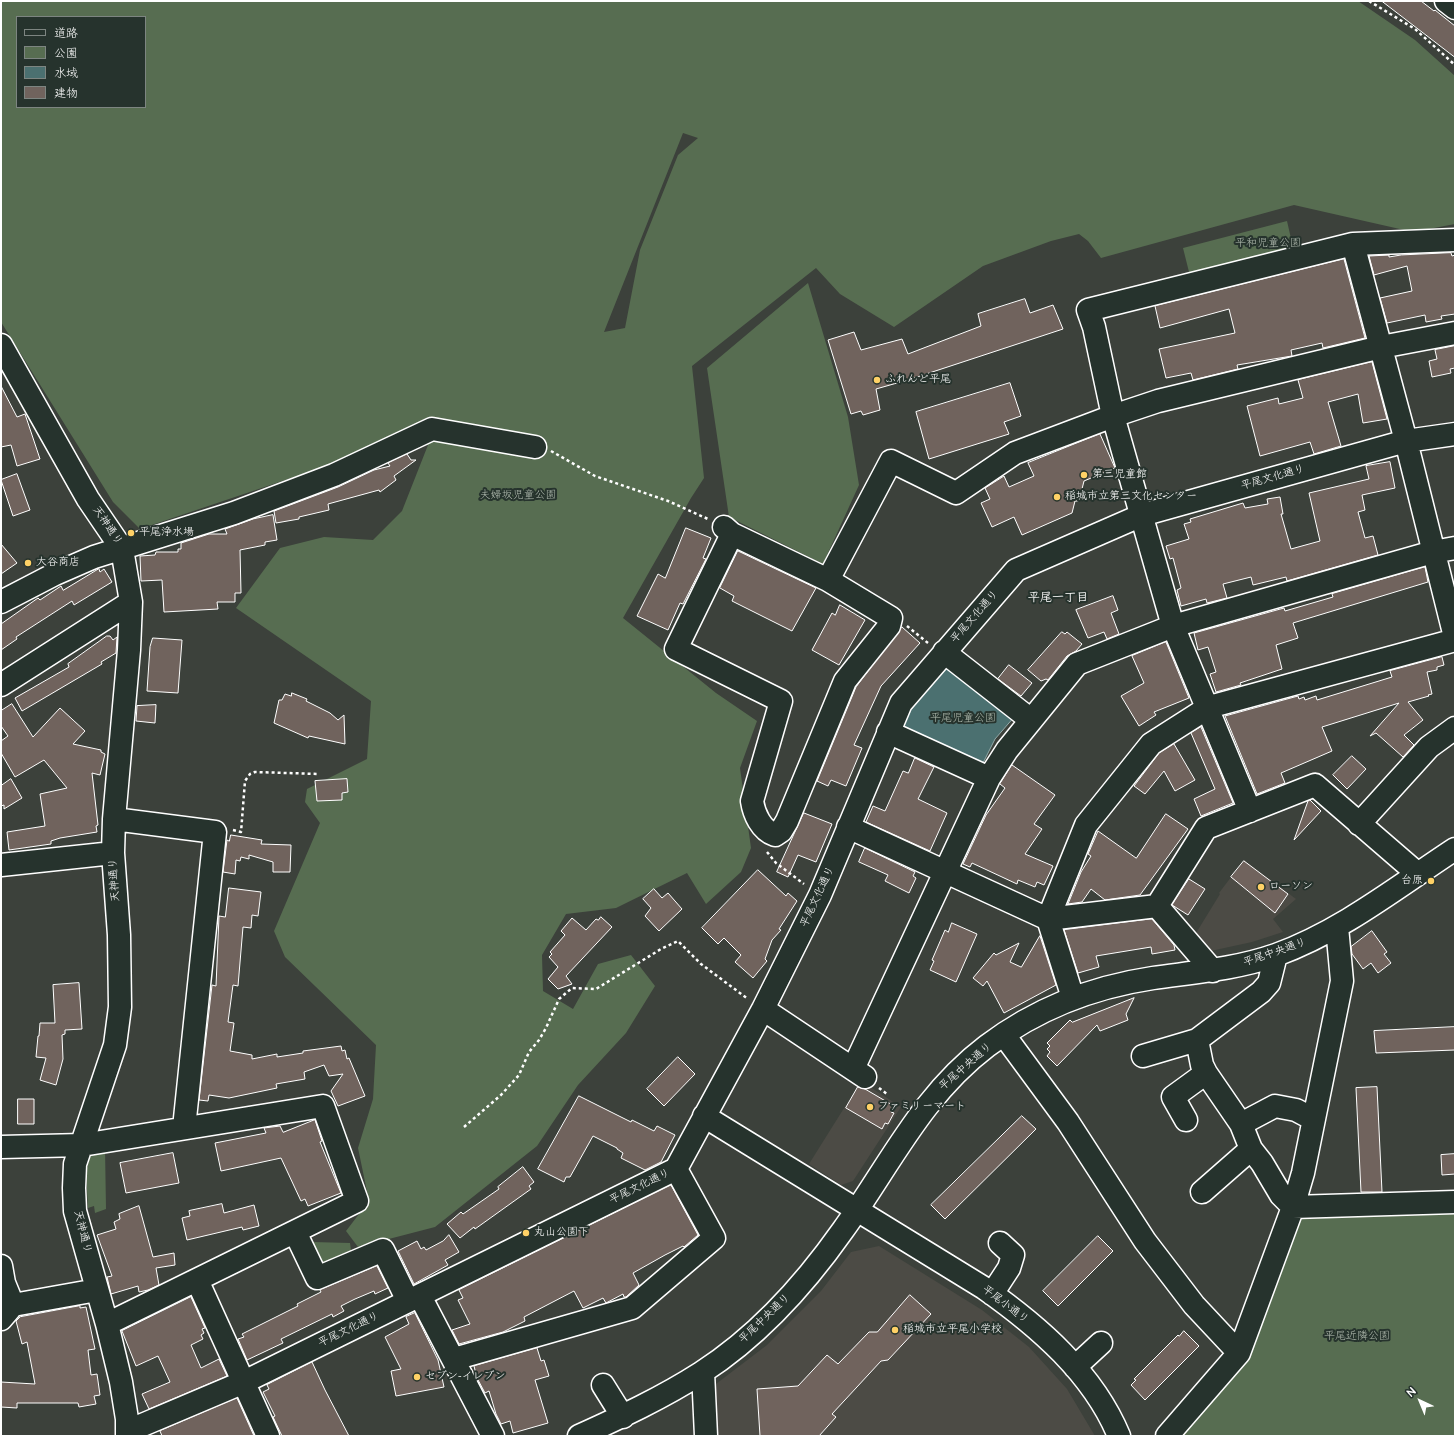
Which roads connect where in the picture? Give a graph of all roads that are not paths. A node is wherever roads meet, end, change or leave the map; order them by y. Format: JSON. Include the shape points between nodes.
{"nodes":[{"id":1,"x":1446,"y":1,"type":"edge"},
{"id":2,"x":1455,"y":8,"type":"edge"},
{"id":3,"x":1455,"y":240,"type":"edge"},
{"id":4,"x":1353,"y":244,"type":"junction"},
{"id":5,"x":1455,"y":333,"type":"edge"},
{"id":6,"x":1,"y":345,"type":"edge"},
{"id":7,"x":1381,"y":347,"type":"junction"},
{"id":8,"x":1113,"y":416,"type":"junction"},
{"id":9,"x":1455,"y":434,"type":"edge"},
{"id":10,"x":1406,"y":441,"type":"junction"},
{"id":11,"x":535,"y":447,"type":"road end"},
{"id":12,"x":1142,"y":515,"type":"junction"},
{"id":13,"x":1455,"y":548,"type":"edge"},
{"id":14,"x":122,"y":549,"type":"junction"},
{"id":15,"x":1433,"y":552,"type":"junction"},
{"id":16,"x":828,"y":580,"type":"junction"},
{"id":17,"x":1,"y":602,"type":"edge"},
{"id":18,"x":131,"y":602,"type":"junction"},
{"id":19,"x":1173,"y":626,"type":"junction"},
{"id":20,"x":1455,"y":638,"type":"edge"},
{"id":21,"x":943,"y":654,"type":"junction"},
{"id":22,"x":1,"y":684,"type":"edge"},
{"id":23,"x":1209,"y":707,"type":"junction"},
{"id":24,"x":1030,"y":720,"type":"junction"},
{"id":25,"x":1455,"y":728,"type":"edge"},
{"id":26,"x":888,"y":732,"type":"junction"},
{"id":27,"x":989,"y":778,"type":"junction"},
{"id":28,"x":1250,"y":811,"type":"junction"},
{"id":29,"x":114,"y":819,"type":"junction"},
{"id":30,"x":1359,"y":824,"type":"junction"},
{"id":31,"x":848,"y":827,"type":"junction"},
{"id":32,"x":1455,"y":849,"type":"edge"},
{"id":33,"x":113,"y":853,"type":"junction"},
{"id":34,"x":1,"y":866,"type":"edge"},
{"id":35,"x":944,"y":872,"type":"junction"},
{"id":36,"x":1418,"y":874,"type":"junction"},
{"id":37,"x":1157,"y":906,"type":"junction"},
{"id":38,"x":1048,"y":919,"type":"junction"},
{"id":39,"x":1338,"y":927,"type":"junction"},
{"id":40,"x":1276,"y":955,"type":"junction"},
{"id":41,"x":1213,"y":971,"type":"junction"},
{"id":42,"x":1073,"y":998,"type":"junction"},
{"id":43,"x":764,"y":1009,"type":"junction"},
{"id":44,"x":1004,"y":1035,"type":"junction"},
{"id":45,"x":1196,"y":1040,"type":"junction"},
{"id":46,"x":1143,"y":1056,"type":"dead end"},
{"id":47,"x":1206,"y":1073,"type":"junction"},
{"id":48,"x":704,"y":1116,"type":"junction"},
{"id":49,"x":1313,"y":1119,"type":"junction"},
{"id":50,"x":1186,"y":1120,"type":"dead end"},
{"id":51,"x":1241,"y":1124,"type":"junction"},
{"id":52,"x":184,"y":1128,"type":"junction"},
{"id":53,"x":82,"y":1145,"type":"junction"},
{"id":54,"x":1,"y":1147,"type":"edge"},
{"id":55,"x":1251,"y":1149,"type":"junction"},
{"id":56,"x":676,"y":1169,"type":"junction"},
{"id":57,"x":1202,"y":1192,"type":"dead end"},
{"id":58,"x":1455,"y":1202,"type":"edge"},
{"id":59,"x":1293,"y":1207,"type":"junction"},
{"id":60,"x":858,"y":1209,"type":"junction"},
{"id":61,"x":295,"y":1232,"type":"junction"},
{"id":62,"x":1000,"y":1243,"type":"dead end"},
{"id":63,"x":1,"y":1266,"type":"edge"},
{"id":64,"x":197,"y":1280,"type":"junction"},
{"id":65,"x":97,"y":1290,"type":"junction"},
{"id":66,"x":992,"y":1294,"type":"junction"},
{"id":67,"x":414,"y":1299,"type":"junction"},
{"id":68,"x":7,"y":1312,"type":"edge"},
{"id":69,"x":107,"y":1324,"type":"junction"},
{"id":70,"x":1101,"y":1343,"type":"dead end"},
{"id":71,"x":1239,"y":1353,"type":"junction"},
{"id":72,"x":454,"y":1359,"type":"junction"},
{"id":73,"x":1074,"y":1367,"type":"junction"},
{"id":74,"x":703,"y":1372,"type":"junction"},
{"id":75,"x":244,"y":1382,"type":"junction"},
{"id":76,"x":603,"y":1386,"type":"dead end"},
{"id":77,"x":623,"y":1417,"type":"junction"},
{"id":78,"x":127,"y":1436,"type":"edge"},
{"id":79,"x":133,"y":1436,"type":"edge"},
{"id":80,"x":268,"y":1436,"type":"edge"},
{"id":81,"x":493,"y":1436,"type":"edge"},
{"id":82,"x":579,"y":1436,"type":"edge"},
{"id":83,"x":706,"y":1436,"type":"edge"},
{"id":84,"x":1119,"y":1436,"type":"edge"},
{"id":85,"x":1167,"y":1436,"type":"edge"}],
"edges":[{"from":1,"to":2,"type":"street"},
{"from":3,"to":4,"type":"street"},
{"from":4,"to":7,"type":"street"},
{"from":4,"to":8,"type":"street","via":[[1088,310]]},
{"from":5,"to":7,"type":"street"},
{"from":6,"to":14,"type":"street","name":"天神通り","via":[[88,498]]},
{"from":7,"to":8,"type":"street","via":[[1158,401]]},
{"from":7,"to":10,"type":"street"},
{"from":8,"to":12,"type":"street"},
{"from":8,"to":16,"type":"street","via":[[1015,453],[956,493],[891,461]]},
{"from":9,"to":10,"type":"street","name":"平尾文化通り"},
{"from":10,"to":12,"type":"street","name":"平尾文化通り"},
{"from":10,"to":15,"type":"street"},
{"from":11,"to":14,"type":"street","via":[[432,429],[334,475],[234,514]]},
{"from":12,"to":19,"type":"street"},
{"from":12,"to":21,"type":"street","name":"平尾文化通り","via":[[1016,570]]},
{"from":13,"to":15,"type":"street"},
{"from":14,"to":17,"type":"street","via":[[94,557],[55,574]]},
{"from":14,"to":18,"type":"street","name":"天神通り"},
{"from":15,"to":19,"type":"street"},
{"from":15,"to":20,"type":"street"},
{"from":16,"to":16,"type":"street","via":[[891,618],[889,626],[845,681],[787,821],[782,831],[775,835],[768,832],[760,823],[752,801],[781,701],[676,649],[728,530]]},
{"from":18,"to":22,"type":"street"},
{"from":18,"to":29,"type":"street","name":"天神通り"},
{"from":19,"to":23,"type":"street"},
{"from":19,"to":24,"type":"street","via":[[1077,664]]},
{"from":20,"to":23,"type":"street"},
{"from":21,"to":24,"type":"street"},
{"from":21,"to":26,"type":"street","name":"平尾文化通り","via":[[901,703]]},
{"from":23,"to":28,"type":"street"},
{"from":23,"to":38,"type":"street","via":[[1150,744],[1086,825]]},
{"from":24,"to":27,"type":"street"},
{"from":25,"to":30,"type":"street","via":[[1429,747]]},
{"from":26,"to":27,"type":"street"},
{"from":26,"to":31,"type":"street","name":"平尾文化通り"},
{"from":27,"to":35,"type":"street"},
{"from":28,"to":30,"type":"street","via":[[1315,785]]},
{"from":28,"to":37,"type":"street","via":[[1206,828]]},
{"from":29,"to":33,"type":"street","name":"天神通り"},
{"from":29,"to":52,"type":"street","via":[[215,832]]},
{"from":30,"to":36,"type":"street"},
{"from":31,"to":35,"type":"street"},
{"from":31,"to":43,"type":"street","name":"平尾文化通り","via":[[820,895]]},
{"from":32,"to":36,"type":"street","name":"平尾中央通り"},
{"from":33,"to":34,"type":"street"},
{"from":33,"to":53,"type":"street","name":"天神通り","via":[[119,935],[120,1006],[115,1045]]},
{"from":35,"to":38,"type":"street"},
{"from":35,"to":43,"type":"street","via":[[859,1073]]},
{"from":36,"to":39,"type":"street","name":"平尾中央通り"},
{"from":37,"to":38,"type":"street"},
{"from":37,"to":41,"type":"street"},
{"from":38,"to":42,"type":"street"},
{"from":39,"to":40,"type":"street","name":"平尾中央通り"},
{"from":39,"to":49,"type":"street","via":[[1342,981]]},
{"from":40,"to":41,"type":"street","name":"平尾中央通り"},
{"from":40,"to":45,"type":"street","via":[[1269,983]]},
{"from":41,"to":42,"type":"street","name":"平尾中央通り","via":[[1151,978],[1107,987]]},
{"from":42,"to":44,"type":"street","name":"平尾中央通り","via":[[1041,1012]]},
{"from":43,"to":48,"type":"street","name":"平尾文化通り"},
{"from":44,"to":60,"type":"street","name":"平尾中央通り","via":[[988,1046],[935,1094]]},
{"from":44,"to":71,"type":"street","via":[[1068,1122],[1145,1241],[1194,1305]]},
{"from":45,"to":46,"type":"street"},
{"from":45,"to":47,"type":"street"},
{"from":47,"to":50,"type":"street","via":[[1173,1097]]},
{"from":47,"to":51,"type":"street"},
{"from":48,"to":56,"type":"street","name":"平尾文化通り"},
{"from":48,"to":60,"type":"street","name":"平尾小通り"},
{"from":49,"to":51,"type":"street","via":[[1296,1110],[1275,1106]]},
{"from":49,"to":59,"type":"street"},
{"from":51,"to":55,"type":"street"},
{"from":52,"to":53,"type":"street"},
{"from":52,"to":61,"type":"street","via":[[323,1106],[357,1201]]},
{"from":53,"to":54,"type":"street"},
{"from":53,"to":65,"type":"street","name":"天神通り","via":[[75,1164],[75,1211]]},
{"from":55,"to":57,"type":"street"},
{"from":55,"to":59,"type":"street","via":[[1262,1162],[1281,1195]]},
{"from":56,"to":67,"type":"street","name":"平尾文化通り"},
{"from":56,"to":72,"type":"street","via":[[714,1238],[632,1308]]},
{"from":58,"to":59,"type":"street"},
{"from":59,"to":71,"type":"street"},
{"from":60,"to":66,"type":"street","name":"平尾小通り"},
{"from":60,"to":74,"type":"street","name":"平尾中央通り","via":[[815,1267],[783,1303],[746,1339]]},
{"from":61,"to":64,"type":"street"},
{"from":61,"to":67,"type":"street","via":[[317,1278],[383,1250]]},
{"from":62,"to":66,"type":"street","via":[[1013,1254],[1008,1268]]},
{"from":63,"to":68,"type":"street"},
{"from":64,"to":69,"type":"street"},
{"from":64,"to":75,"type":"street"},
{"from":65,"to":68,"type":"street"},
{"from":65,"to":69,"type":"street","name":"天神通り"},
{"from":66,"to":73,"type":"street","name":"平尾小通り","via":[[1043,1334]]},
{"from":67,"to":72,"type":"street"},
{"from":67,"to":75,"type":"street","name":"平尾文化通り"},
{"from":69,"to":78,"type":"street","name":"天神通り","via":[[121,1382]]},
{"from":70,"to":73,"type":"street"},
{"from":71,"to":85,"type":"street"},
{"from":72,"to":81,"type":"street"},
{"from":73,"to":84,"type":"street","name":"平尾小通り","via":[[1103,1404]]},
{"from":74,"to":77,"type":"street","name":"平尾中央通り"},
{"from":74,"to":83,"type":"street"},
{"from":75,"to":79,"type":"street","name":"平尾文化通り","via":[[140,1426]]},
{"from":75,"to":80,"type":"street"},
{"from":76,"to":77,"type":"street"},
{"from":77,"to":82,"type":"street","name":"平尾中央通り"}]}
